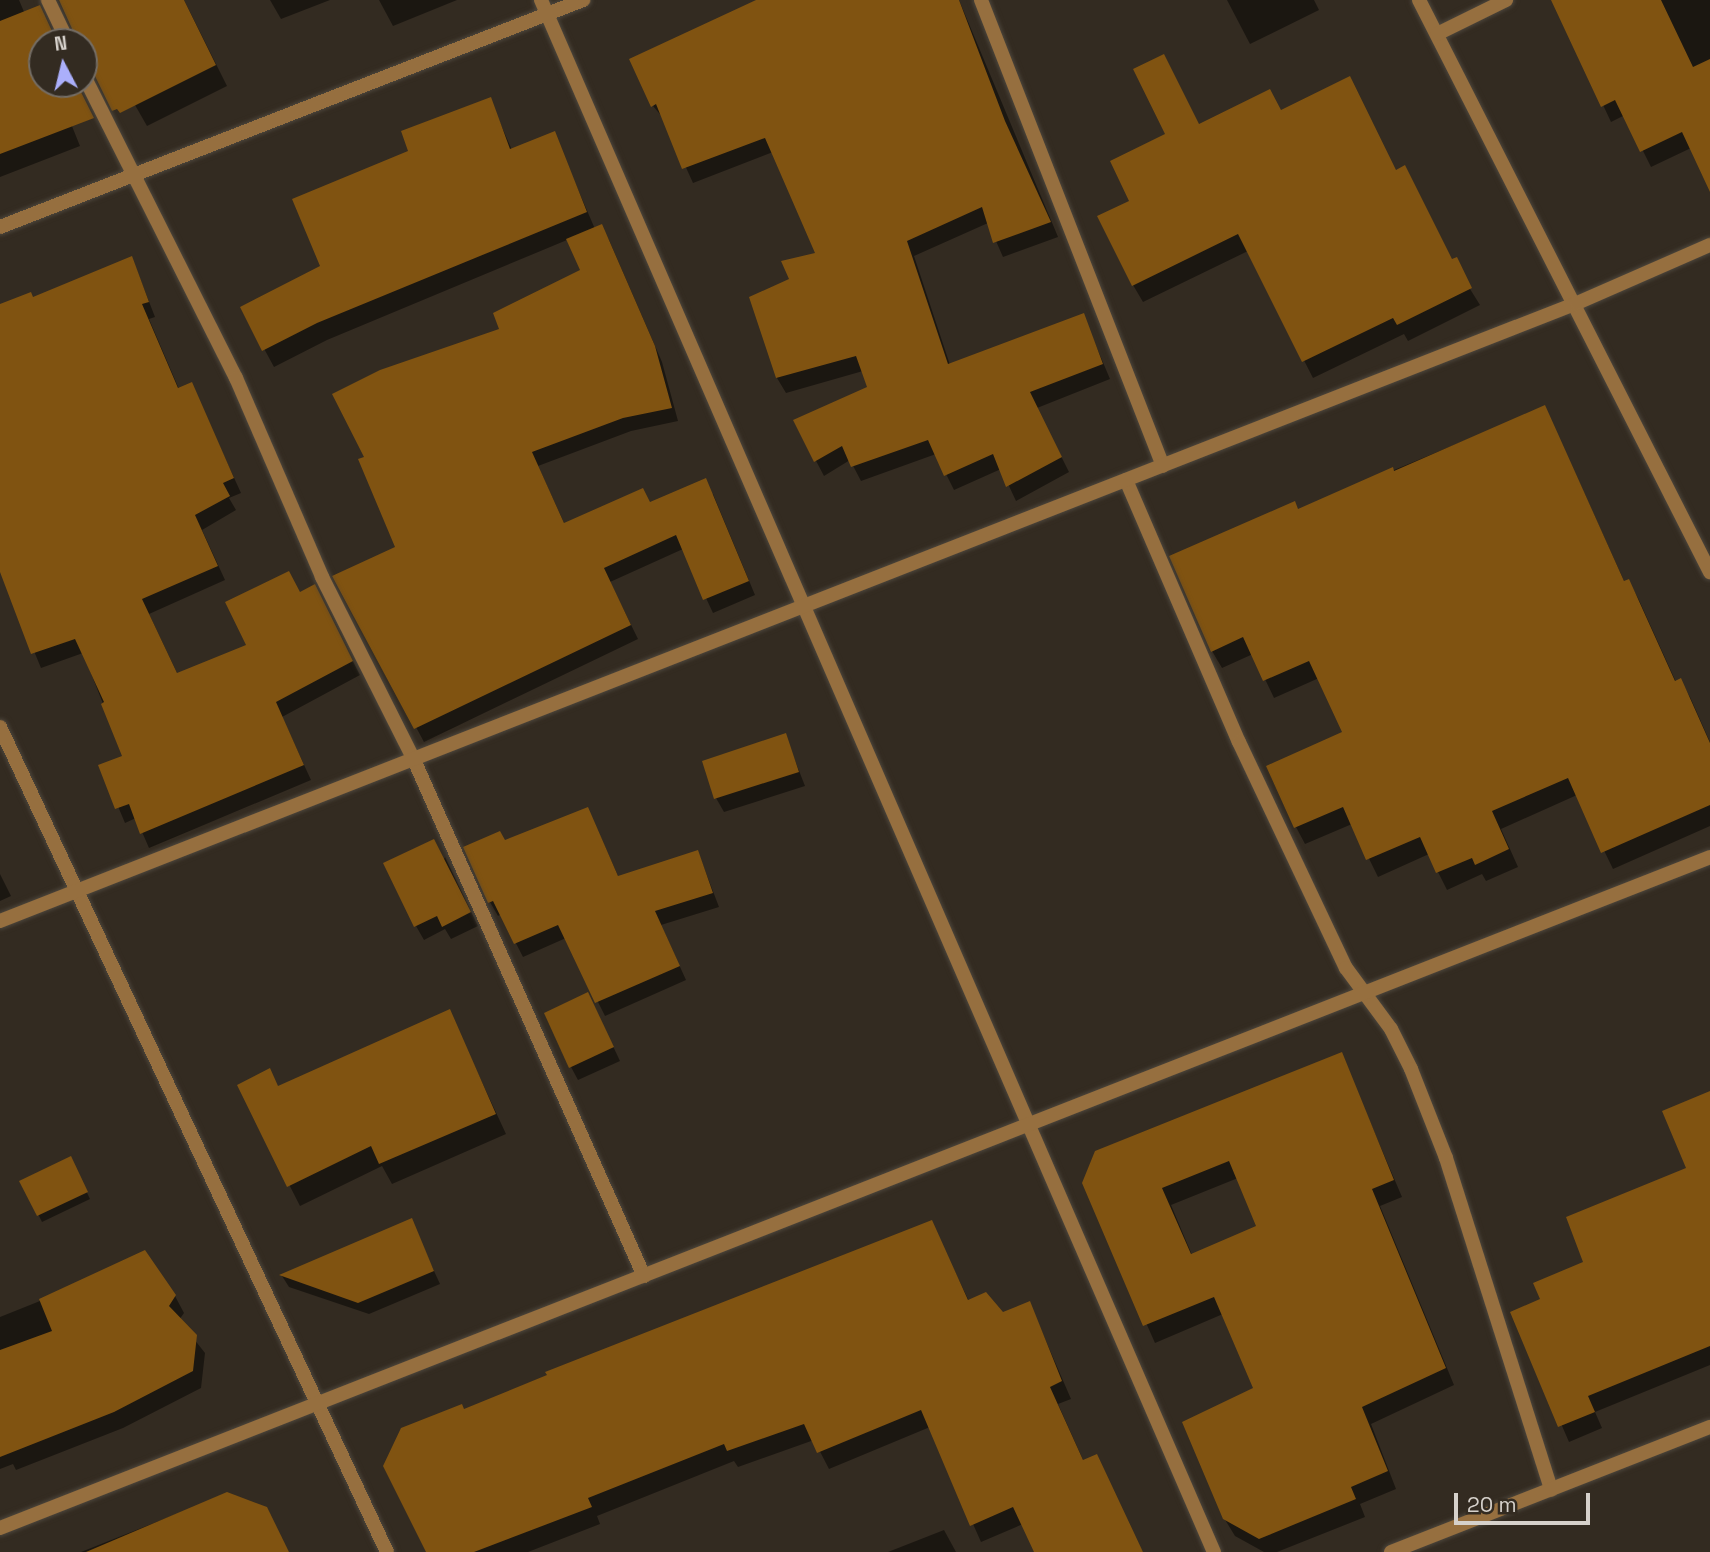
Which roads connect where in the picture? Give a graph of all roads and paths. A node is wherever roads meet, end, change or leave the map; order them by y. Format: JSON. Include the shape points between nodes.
{"nodes":[{"id":1,"x":48,"y":0,"type":"edge"},
{"id":2,"x":541,"y":0,"type":"edge"},
{"id":3,"x":583,"y":0,"type":"edge"},
{"id":4,"x":981,"y":0,"type":"edge"},
{"id":5,"x":1419,"y":0,"type":"edge"},
{"id":6,"x":1506,"y":0,"type":"edge"},
{"id":7,"x":547,"y":14,"type":"junction"},
{"id":8,"x":61,"y":28,"type":"edge"},
{"id":9,"x":1437,"y":34,"type":"junction"},
{"id":10,"x":94,"y":98,"type":"edge"},
{"id":11,"x":131,"y":177,"type":"junction"},
{"id":12,"x":0,"y":228,"type":"edge"},
{"id":13,"x":1710,"y":245,"type":"edge"},
{"id":14,"x":1577,"y":303,"type":"junction"},
{"id":15,"x":1163,"y":466,"type":"junction"},
{"id":16,"x":1126,"y":480,"type":"junction"},
{"id":17,"x":1710,"y":572,"type":"edge"},
{"id":18,"x":804,"y":606,"type":"junction"},
{"id":19,"x":0,"y":727,"type":"edge"},
{"id":20,"x":414,"y":760,"type":"junction"},
{"id":21,"x":1710,"y":857,"type":"edge"},
{"id":22,"x":77,"y":890,"type":"junction"},
{"id":23,"x":0,"y":921,"type":"edge"},
{"id":24,"x":1364,"y":993,"type":"junction"},
{"id":25,"x":1028,"y":1124,"type":"junction"},
{"id":26,"x":644,"y":1276,"type":"junction"},
{"id":27,"x":317,"y":1403,"type":"junction"},
{"id":28,"x":1710,"y":1427,"type":"edge"},
{"id":29,"x":1551,"y":1490,"type":"junction"},
{"id":30,"x":0,"y":1528,"type":"edge"},
{"id":31,"x":387,"y":1552,"type":"edge"},
{"id":32,"x":1214,"y":1552,"type":"edge"},
{"id":33,"x":1391,"y":1552,"type":"edge"}],
"edges":[{"from":1,"to":8,"type":"street"},
{"from":2,"to":7,"type":"street"},
{"from":3,"to":7,"type":"street"},
{"from":4,"to":15,"type":"street"},
{"from":5,"to":9,"type":"street"},
{"from":6,"to":9,"type":"street"},
{"from":7,"to":11,"type":"street"},
{"from":7,"to":18,"type":"street"},
{"from":9,"to":14,"type":"street"},
{"from":10,"to":11,"type":"street"},
{"from":11,"to":12,"type":"street"},
{"from":11,"to":20,"type":"street","via":[[236,378],[322,577]]},
{"from":13,"to":14,"type":"street"},
{"from":14,"to":15,"type":"street"},
{"from":14,"to":17,"type":"street"},
{"from":15,"to":16,"type":"street"},
{"from":16,"to":18,"type":"street"},
{"from":16,"to":24,"type":"street","via":[[1239,741],[1346,968]]},
{"from":18,"to":20,"type":"street"},
{"from":18,"to":25,"type":"street"},
{"from":19,"to":22,"type":"street"},
{"from":20,"to":22,"type":"street"},
{"from":20,"to":26,"type":"street"},
{"from":21,"to":24,"type":"street"},
{"from":22,"to":23,"type":"street"},
{"from":22,"to":27,"type":"street"},
{"from":24,"to":25,"type":"street"},
{"from":24,"to":29,"type":"street","via":[[1399,1043],[1446,1158]]},
{"from":25,"to":26,"type":"street"},
{"from":25,"to":32,"type":"street"},
{"from":26,"to":27,"type":"street"},
{"from":27,"to":30,"type":"street"},
{"from":27,"to":31,"type":"street"},
{"from":28,"to":29,"type":"street"},
{"from":29,"to":33,"type":"street"}]}
